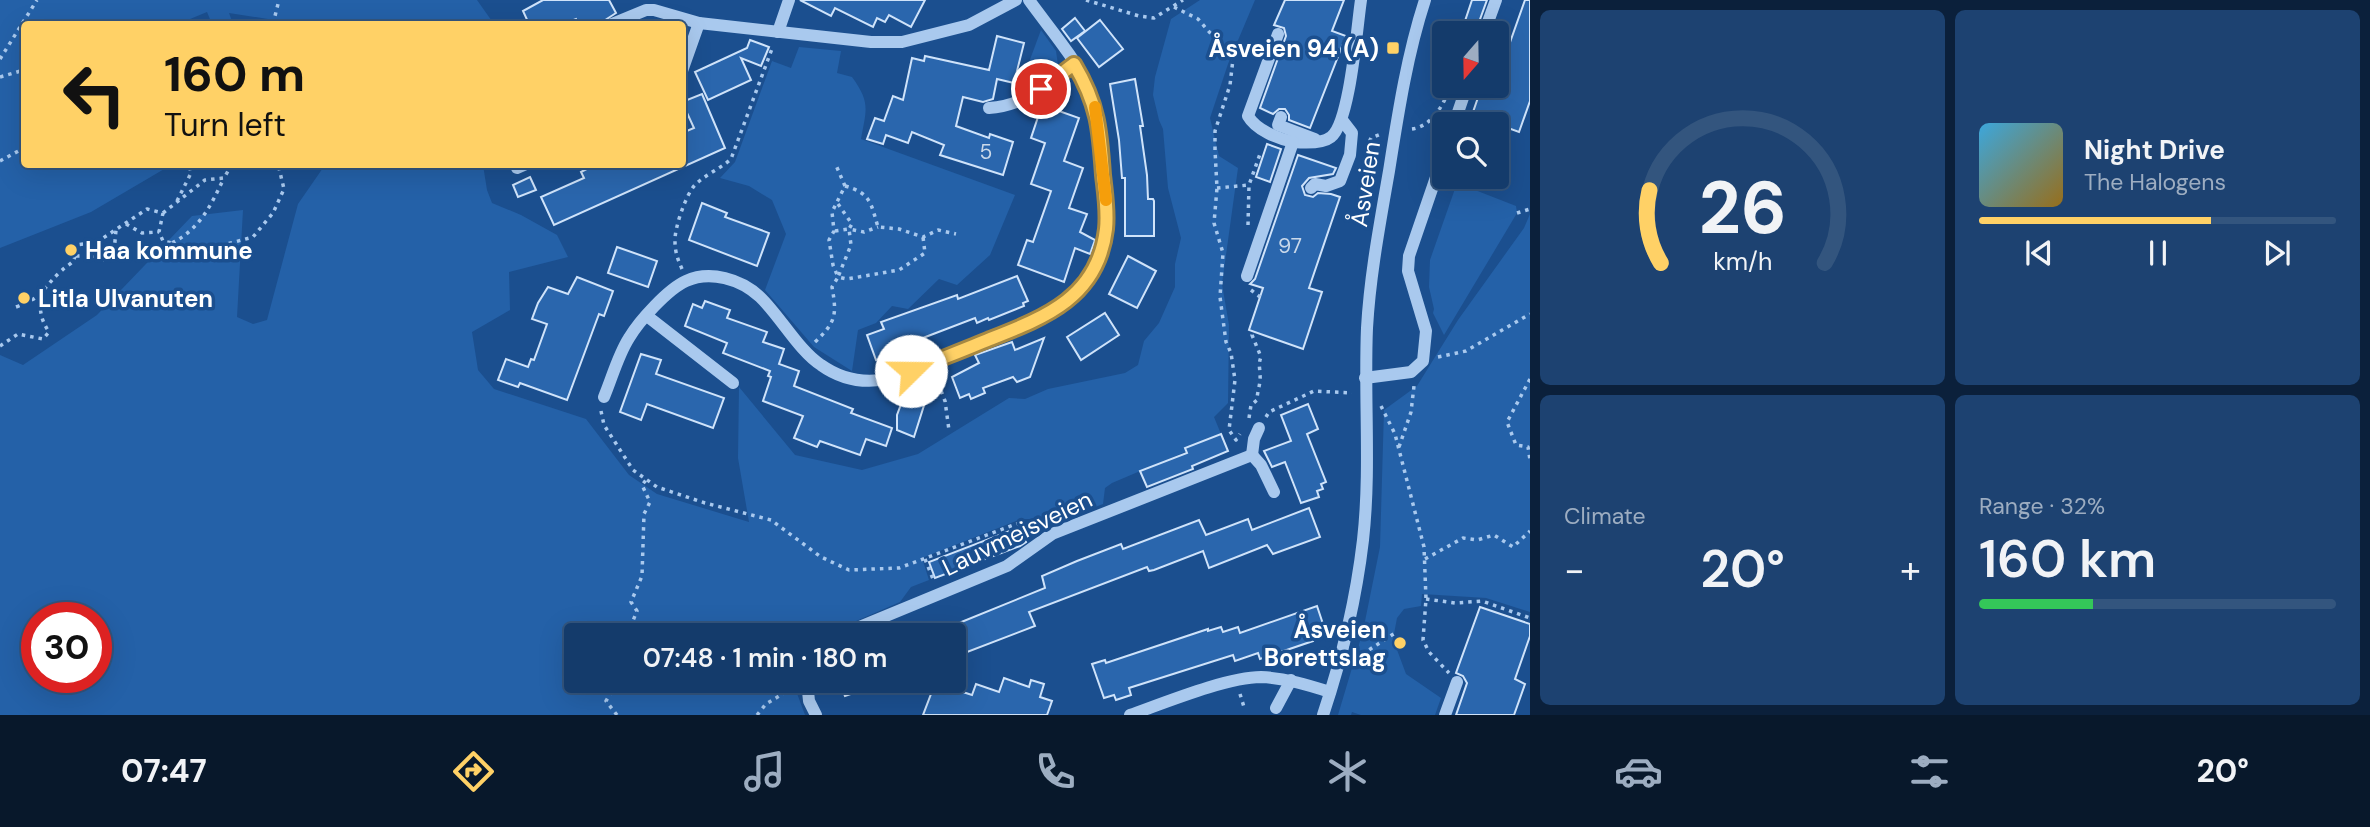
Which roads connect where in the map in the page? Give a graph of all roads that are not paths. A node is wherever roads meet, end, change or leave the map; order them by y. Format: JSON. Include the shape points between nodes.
{"nodes":[{"id":1,"x":789,"y":0,"type":"edge"},
{"id":2,"x":1016,"y":0,"type":"edge"},
{"id":3,"x":1030,"y":0,"type":"edge"},
{"id":4,"x":1361,"y":0,"type":"edge"},
{"id":5,"x":1425,"y":0,"type":"edge"},
{"id":6,"x":1496,"y":0,"type":"edge"},
{"id":7,"x":619,"y":21,"type":"edge"},
{"id":8,"x":1489,"y":21,"type":"edge"},
{"id":9,"x":699,"y":23,"type":"junction"},
{"id":10,"x":778,"y":32,"type":"junction"},
{"id":11,"x":1278,"y":34,"type":"dead end"},
{"id":12,"x":686,"y":60,"type":"edge"},
{"id":13,"x":1074,"y":64,"type":"junction"},
{"id":14,"x":989,"y":108,"type":"dead end"},
{"id":15,"x":1281,"y":117,"type":"dead end"},
{"id":16,"x":1342,"y":120,"type":"junction"},
{"id":17,"x":1293,"y":142,"type":"junction"},
{"id":18,"x":1322,"y":142,"type":"junction"},
{"id":19,"x":1311,"y":188,"type":"dead end"},
{"id":20,"x":1432,"y":189,"type":"edge"},
{"id":21,"x":1247,"y":276,"type":"dead end"},
{"id":22,"x":647,"y":316,"type":"junction"},
{"id":23,"x":1365,"y":378,"type":"junction"},
{"id":24,"x":733,"y":383,"type":"dead end"},
{"id":25,"x":604,"y":397,"type":"road end"},
{"id":26,"x":1254,"y":424,"type":"road end"},
{"id":27,"x":1252,"y":455,"type":"junction"},
{"id":28,"x":1274,"y":492,"type":"dead end"},
{"id":29,"x":869,"y":623,"type":"edge"},
{"id":30,"x":1291,"y":680,"type":"junction"},
{"id":31,"x":1457,"y":682,"type":"road end"},
{"id":32,"x":1330,"y":692,"type":"junction"},
{"id":33,"x":808,"y":693,"type":"edge"},
{"id":34,"x":1276,"y":708,"type":"dead end"},
{"id":35,"x":816,"y":715,"type":"edge"},
{"id":36,"x":1129,"y":715,"type":"edge"},
{"id":37,"x":1323,"y":715,"type":"edge"},
{"id":38,"x":1445,"y":715,"type":"edge"}],
"edges":[{"from":1,"to":10,"type":"street"},
{"from":2,"to":10,"type":"street","via":[[969,25],[902,42]]},
{"from":3,"to":13,"type":"street"},
{"from":4,"to":16,"type":"street","name":"Åsveien"},
{"from":5,"to":23,"type":"street","name":"Åsveien","via":[[1401,96],[1372,271]]},
{"from":6,"to":8,"type":"street"},
{"from":7,"to":9,"type":"street","via":[[654,10]]},
{"from":9,"to":10,"type":"street"},
{"from":9,"to":12,"type":"street"},
{"from":11,"to":17,"type":"street","via":[[1248,117],[1259,129]]},
{"from":13,"to":14,"type":"street","via":[[1012,106]]},
{"from":13,"to":22,"type":"street","via":[[1095,104],[1107,211],[1094,268],[1057,309],[885,380],[862,381],[818,363],[760,297],[723,277],[688,280]]},
{"from":15,"to":18,"type":"street","via":[[1278,125]]},
{"from":16,"to":18,"type":"street","via":[[1334,136]]},
{"from":16,"to":19,"type":"street","via":[[1352,133],[1340,181]]},
{"from":17,"to":18,"type":"street"},
{"from":17,"to":21,"type":"street"},
{"from":20,"to":23,"type":"street","via":[[1408,271],[1426,331],[1423,361],[1411,372]]},
{"from":22,"to":24,"type":"street"},
{"from":22,"to":25,"type":"street","via":[[628,339]]},
{"from":23,"to":32,"type":"street","name":"Åsveien","via":[[1363,538],[1351,612]]},
{"from":26,"to":27,"type":"street"},
{"from":27,"to":28,"type":"street"},
{"from":27,"to":29,"type":"street","name":"Lauvmeisveien","via":[[1052,534],[1007,566]]},
{"from":30,"to":32,"type":"street"},
{"from":30,"to":34,"type":"street"},
{"from":30,"to":36,"type":"street","via":[[1258,677],[1237,681]]},
{"from":31,"to":38,"type":"street"},
{"from":32,"to":37,"type":"street","name":"Åsveien"},
{"from":33,"to":35,"type":"street"}]}
